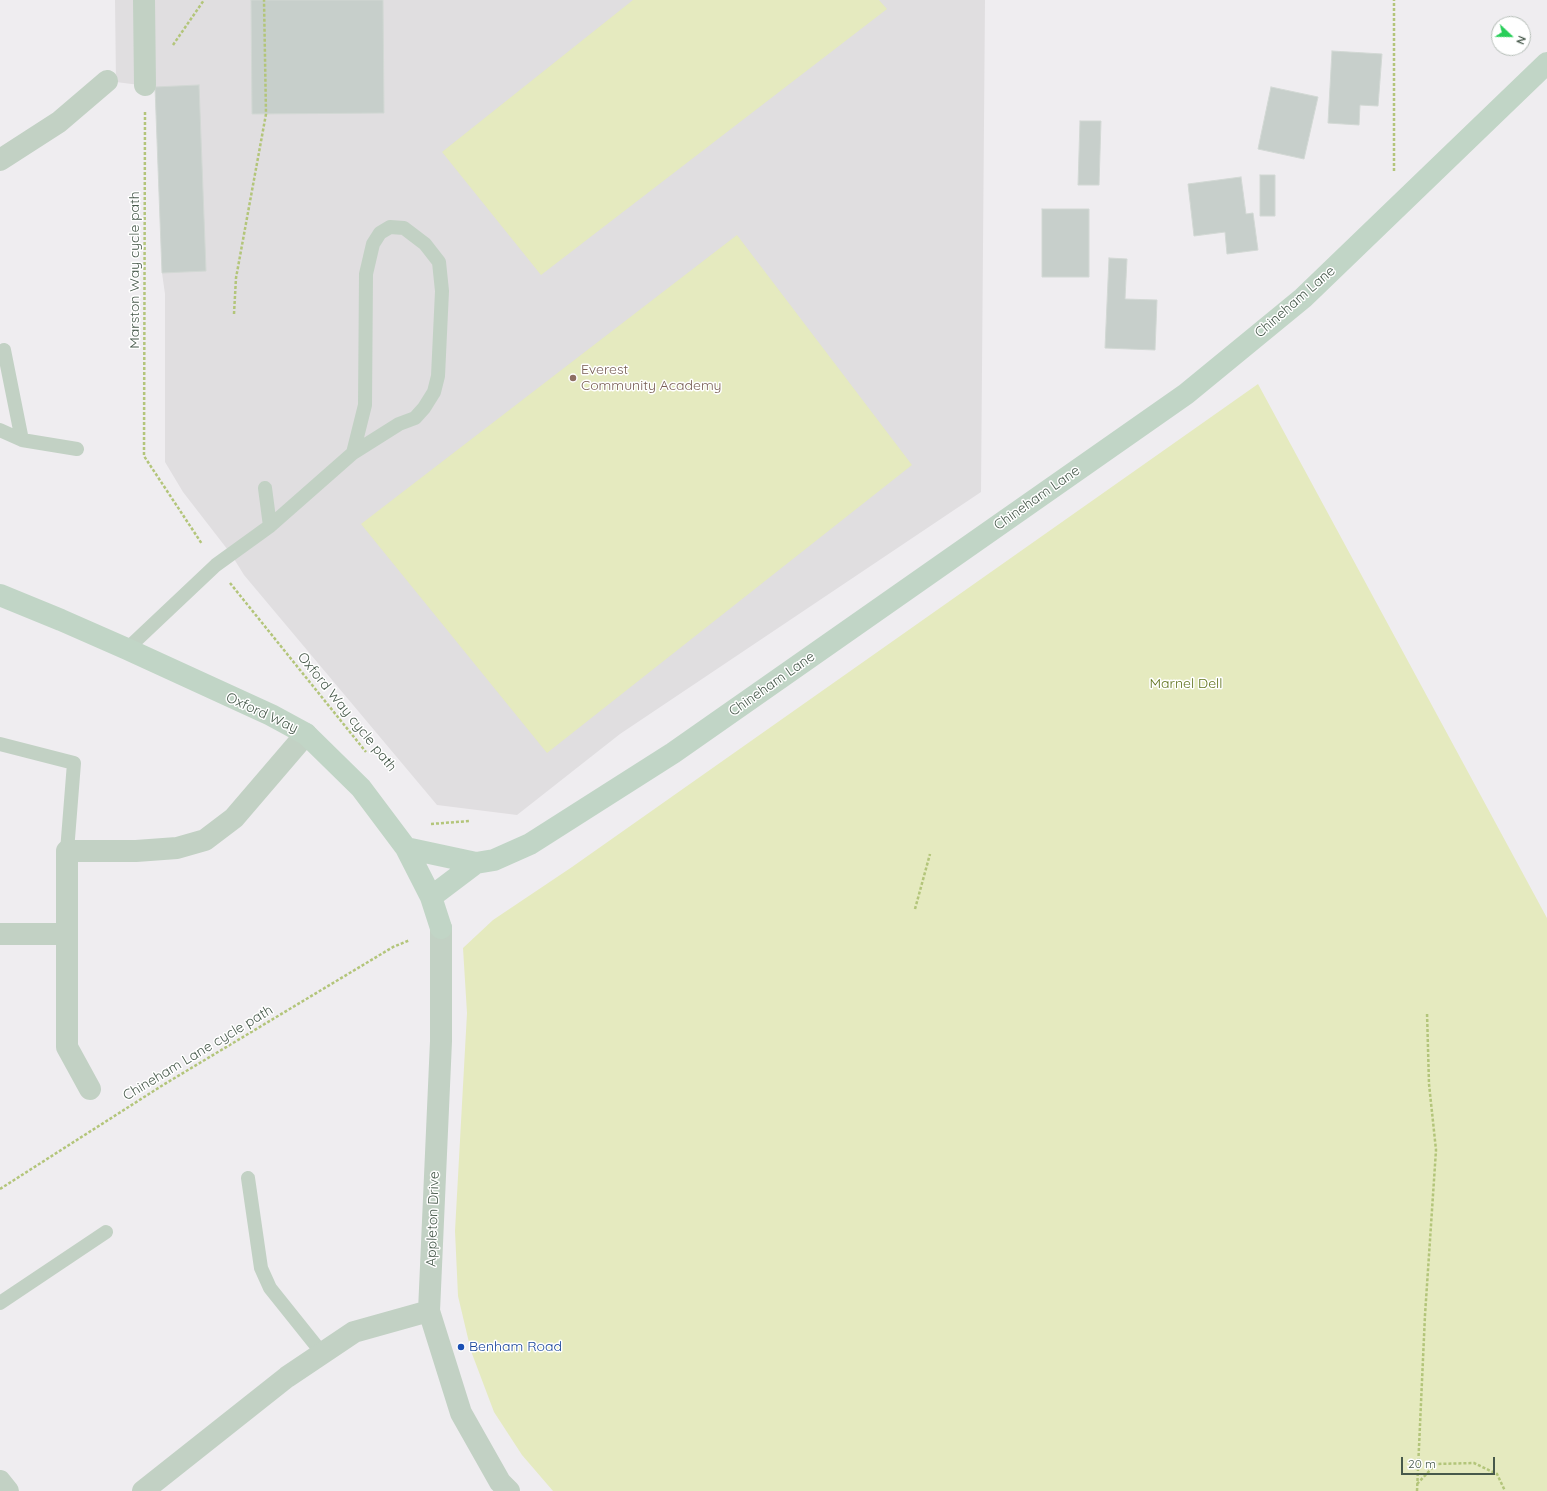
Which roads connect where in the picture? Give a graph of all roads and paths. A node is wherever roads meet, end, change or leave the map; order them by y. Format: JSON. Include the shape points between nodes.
{"nodes":[{"id":1,"x":144,"y":0,"type":"edge"},
{"id":2,"x":204,"y":0,"type":"edge"},
{"id":3,"x":264,"y":0,"type":"edge"},
{"id":4,"x":1394,"y":0,"type":"edge"},
{"id":5,"x":172,"y":46,"type":"dead end"},
{"id":6,"x":1547,"y":63,"type":"edge"},
{"id":7,"x":107,"y":81,"type":"dead end"},
{"id":8,"x":145,"y":85,"type":"joint"},
{"id":9,"x":0,"y":160,"type":"edge"},
{"id":10,"x":1394,"y":211,"type":"junction"},
{"id":11,"x":234,"y":314,"type":"dead end"},
{"id":12,"x":0,"y":353,"type":"edge"},
{"id":13,"x":0,"y":430,"type":"edge"},
{"id":14,"x":22,"y":440,"type":"junction"},
{"id":15,"x":77,"y":449,"type":"dead end"},
{"id":16,"x":353,"y":453,"type":"junction"},
{"id":17,"x":265,"y":488,"type":"dead end"},
{"id":18,"x":270,"y":526,"type":"junction"},
{"id":19,"x":202,"y":544,"type":"dead end"},
{"id":20,"x":226,"y":578,"type":"dead end"},
{"id":21,"x":0,"y":595,"type":"edge"},
{"id":22,"x":127,"y":649,"type":"junction"},
{"id":23,"x":306,"y":734,"type":"junction"},
{"id":24,"x":0,"y":744,"type":"edge"},
{"id":25,"x":370,"y":756,"type":"dead end"},
{"id":26,"x":470,"y":821,"type":"dead end"},
{"id":27,"x":425,"y":824,"type":"dead end"},
{"id":28,"x":406,"y":848,"type":"junction"},
{"id":29,"x":67,"y":851,"type":"junction"},
{"id":30,"x":930,"y":854,"type":"dead end"},
{"id":31,"x":476,"y":863,"type":"junction"},
{"id":32,"x":431,"y":897,"type":"junction"},
{"id":33,"x":914,"y":909,"type":"dead end"},
{"id":34,"x":441,"y":928,"type":"joint"},
{"id":35,"x":0,"y":934,"type":"edge"},
{"id":36,"x":67,"y":934,"type":"junction"},
{"id":37,"x":410,"y":940,"type":"dead end"},
{"id":38,"x":1426,"y":1012,"type":"dead end"},
{"id":39,"x":90,"y":1089,"type":"dead end"},
{"id":40,"x":248,"y":1178,"type":"dead end"},
{"id":41,"x":0,"y":1189,"type":"edge"},
{"id":42,"x":106,"y":1232,"type":"dead end"},
{"id":43,"x":0,"y":1303,"type":"edge"},
{"id":44,"x":429,"y":1311,"type":"junction"},
{"id":45,"x":322,"y":1353,"type":"junction"},
{"id":46,"x":0,"y":1481,"type":"edge"},
{"id":47,"x":1417,"y":1484,"type":"junction"},
{"id":48,"x":8,"y":1491,"type":"edge"},
{"id":49,"x":143,"y":1491,"type":"edge"},
{"id":50,"x":509,"y":1491,"type":"edge"},
{"id":51,"x":1417,"y":1491,"type":"edge"},
{"id":52,"x":1505,"y":1491,"type":"edge"}],
"edges":[{"from":1,"to":8,"type":"street"},
{"from":2,"to":5,"type":"path"},
{"from":3,"to":11,"type":"path","via":[[266,114],[236,278]]},
{"from":4,"to":10,"type":"path"},
{"from":6,"to":10,"type":"street","name":"Chineham Lane"},
{"from":7,"to":9,"type":"street","via":[[59,122]]},
{"from":8,"to":19,"type":"path","name":"Marston Way cycle path","via":[[144,456]]},
{"from":10,"to":31,"type":"street","name":"Chineham Lane","via":[[1303,298],[1186,394],[673,753],[530,844],[494,860]]},
{"from":12,"to":14,"type":"lane","via":[[4,350]]},
{"from":13,"to":14,"type":"lane"},
{"from":14,"to":15,"type":"lane"},
{"from":16,"to":16,"type":"lane","via":[[365,405],[366,274],[373,244],[380,233],[390,227],[404,228],[425,244],[439,262],[442,291],[438,376],[434,392],[415,418],[399,424]]},
{"from":16,"to":18,"type":"lane"},
{"from":17,"to":18,"type":"lane"},
{"from":18,"to":22,"type":"lane","via":[[216,565]]},
{"from":20,"to":25,"type":"path","name":"Oxford Way cycle path"},
{"from":21,"to":22,"type":"street","name":"Oxford Way"},
{"from":22,"to":23,"type":"street","name":"Oxford Way"},
{"from":23,"to":28,"type":"street","name":"Oxford Way","via":[[360,788]]},
{"from":23,"to":29,"type":"street","via":[[234,818],[205,840],[177,848]]},
{"from":24,"to":29,"type":"lane","via":[[74,763]]},
{"from":26,"to":27,"type":"path"},
{"from":28,"to":31,"type":"street","name":"Chineham Lane"},
{"from":28,"to":32,"type":"street","name":"Oxford Way"},
{"from":29,"to":36,"type":"street"},
{"from":30,"to":33,"type":"path"},
{"from":31,"to":32,"type":"street","name":"Chineham Lane"},
{"from":32,"to":34,"type":"street","name":"Oxford Way"},
{"from":34,"to":44,"type":"street","name":"Appleton Drive","via":[[441,1041]]},
{"from":35,"to":36,"type":"street"},
{"from":36,"to":39,"type":"street","via":[[66,1047]]},
{"from":37,"to":41,"type":"path","name":"Chineham Lane cycle path","via":[[393,947],[163,1085]]},
{"from":38,"to":47,"type":"path","via":[[1436,1150]]},
{"from":40,"to":45,"type":"lane","via":[[261,1268],[270,1288]]},
{"from":42,"to":43,"type":"lane"},
{"from":44,"to":45,"type":"street","via":[[354,1332]]},
{"from":44,"to":50,"type":"street","name":"Appleton Drive","via":[[461,1413],[500,1482]]},
{"from":45,"to":49,"type":"street","via":[[287,1377]]},
{"from":46,"to":48,"type":"street"},
{"from":47,"to":51,"type":"path"},
{"from":47,"to":52,"type":"path","via":[[1436,1464],[1474,1463],[1497,1474]]}]}
